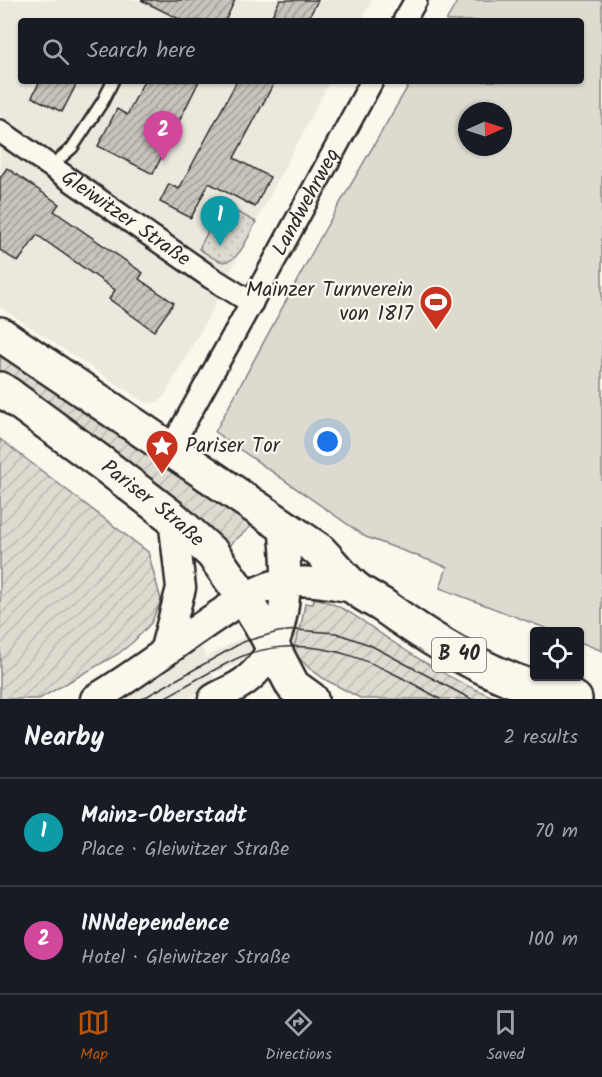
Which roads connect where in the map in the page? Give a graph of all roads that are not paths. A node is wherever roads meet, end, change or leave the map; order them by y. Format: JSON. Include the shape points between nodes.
{"nodes":[{"id":1,"x":416,"y":0,"type":"edge"},
{"id":2,"x":406,"y":18,"type":"edge"},
{"id":3,"x":112,"y":84,"type":"edge"},
{"id":4,"x":370,"y":84,"type":"edge"},
{"id":5,"x":0,"y":131,"type":"edge"},
{"id":6,"x":51,"y":166,"type":"junction"},
{"id":7,"x":252,"y":303,"type":"junction"},
{"id":8,"x":0,"y":334,"type":"edge"},
{"id":9,"x":4,"y":392,"type":"edge"},
{"id":10,"x":170,"y":449,"type":"junction"},
{"id":11,"x":173,"y":518,"type":"junction"},
{"id":12,"x":283,"y":526,"type":"junction"},
{"id":13,"x":287,"y":582,"type":"junction"},
{"id":14,"x":355,"y":588,"type":"junction"},
{"id":15,"x":244,"y":598,"type":"junction"},
{"id":16,"x":273,"y":648,"type":"junction"},
{"id":17,"x":164,"y":652,"type":"junction"},
{"id":18,"x":246,"y":681,"type":"junction"},
{"id":19,"x":302,"y":692,"type":"edge"},
{"id":20,"x":95,"y":699,"type":"edge"},
{"id":21,"x":213,"y":699,"type":"edge"},
{"id":22,"x":575,"y":699,"type":"edge"}],
"edges":[{"from":1,"to":2,"type":"street"},
{"from":3,"to":6,"type":"lane","via":[[72,148]]},
{"from":4,"to":7,"type":"street","name":"Landwehrweg"},
{"from":5,"to":6,"type":"street","name":"Gleiwitzer Straße"},
{"from":6,"to":7,"type":"street","name":"Gleiwitzer Straße"},
{"from":7,"to":10,"type":"street","name":"Landwehrweg"},
{"from":8,"to":10,"type":"main road","number":"B 40"},
{"from":9,"to":11,"type":"main road","name":"Pariser Straße"},
{"from":10,"to":12,"type":"main road","number":"B 40"},
{"from":11,"to":15,"type":"main road","name":"Pariser Straße","via":[[213,554]]},
{"from":11,"to":17,"type":"main road","via":[[180,588]]},
{"from":12,"to":13,"type":"main road"},
{"from":12,"to":14,"type":"main road","number":"B 40","via":[[319,550]]},
{"from":13,"to":14,"type":"main road"},
{"from":13,"to":15,"type":"main road"},
{"from":13,"to":16,"type":"main road"},
{"from":14,"to":22,"type":"main road","number":"B 40","via":[[453,652],[523,685]]},
{"from":15,"to":16,"type":"main road","name":"Pariser Straße"},
{"from":15,"to":17,"type":"main road"},
{"from":16,"to":18,"type":"main road"},
{"from":16,"to":19,"type":"main road","name":"Pariser Straße"},
{"from":17,"to":20,"type":"main road"},
{"from":18,"to":19,"type":"main road","via":[[275,682]]},
{"from":18,"to":21,"type":"main road"}]}
